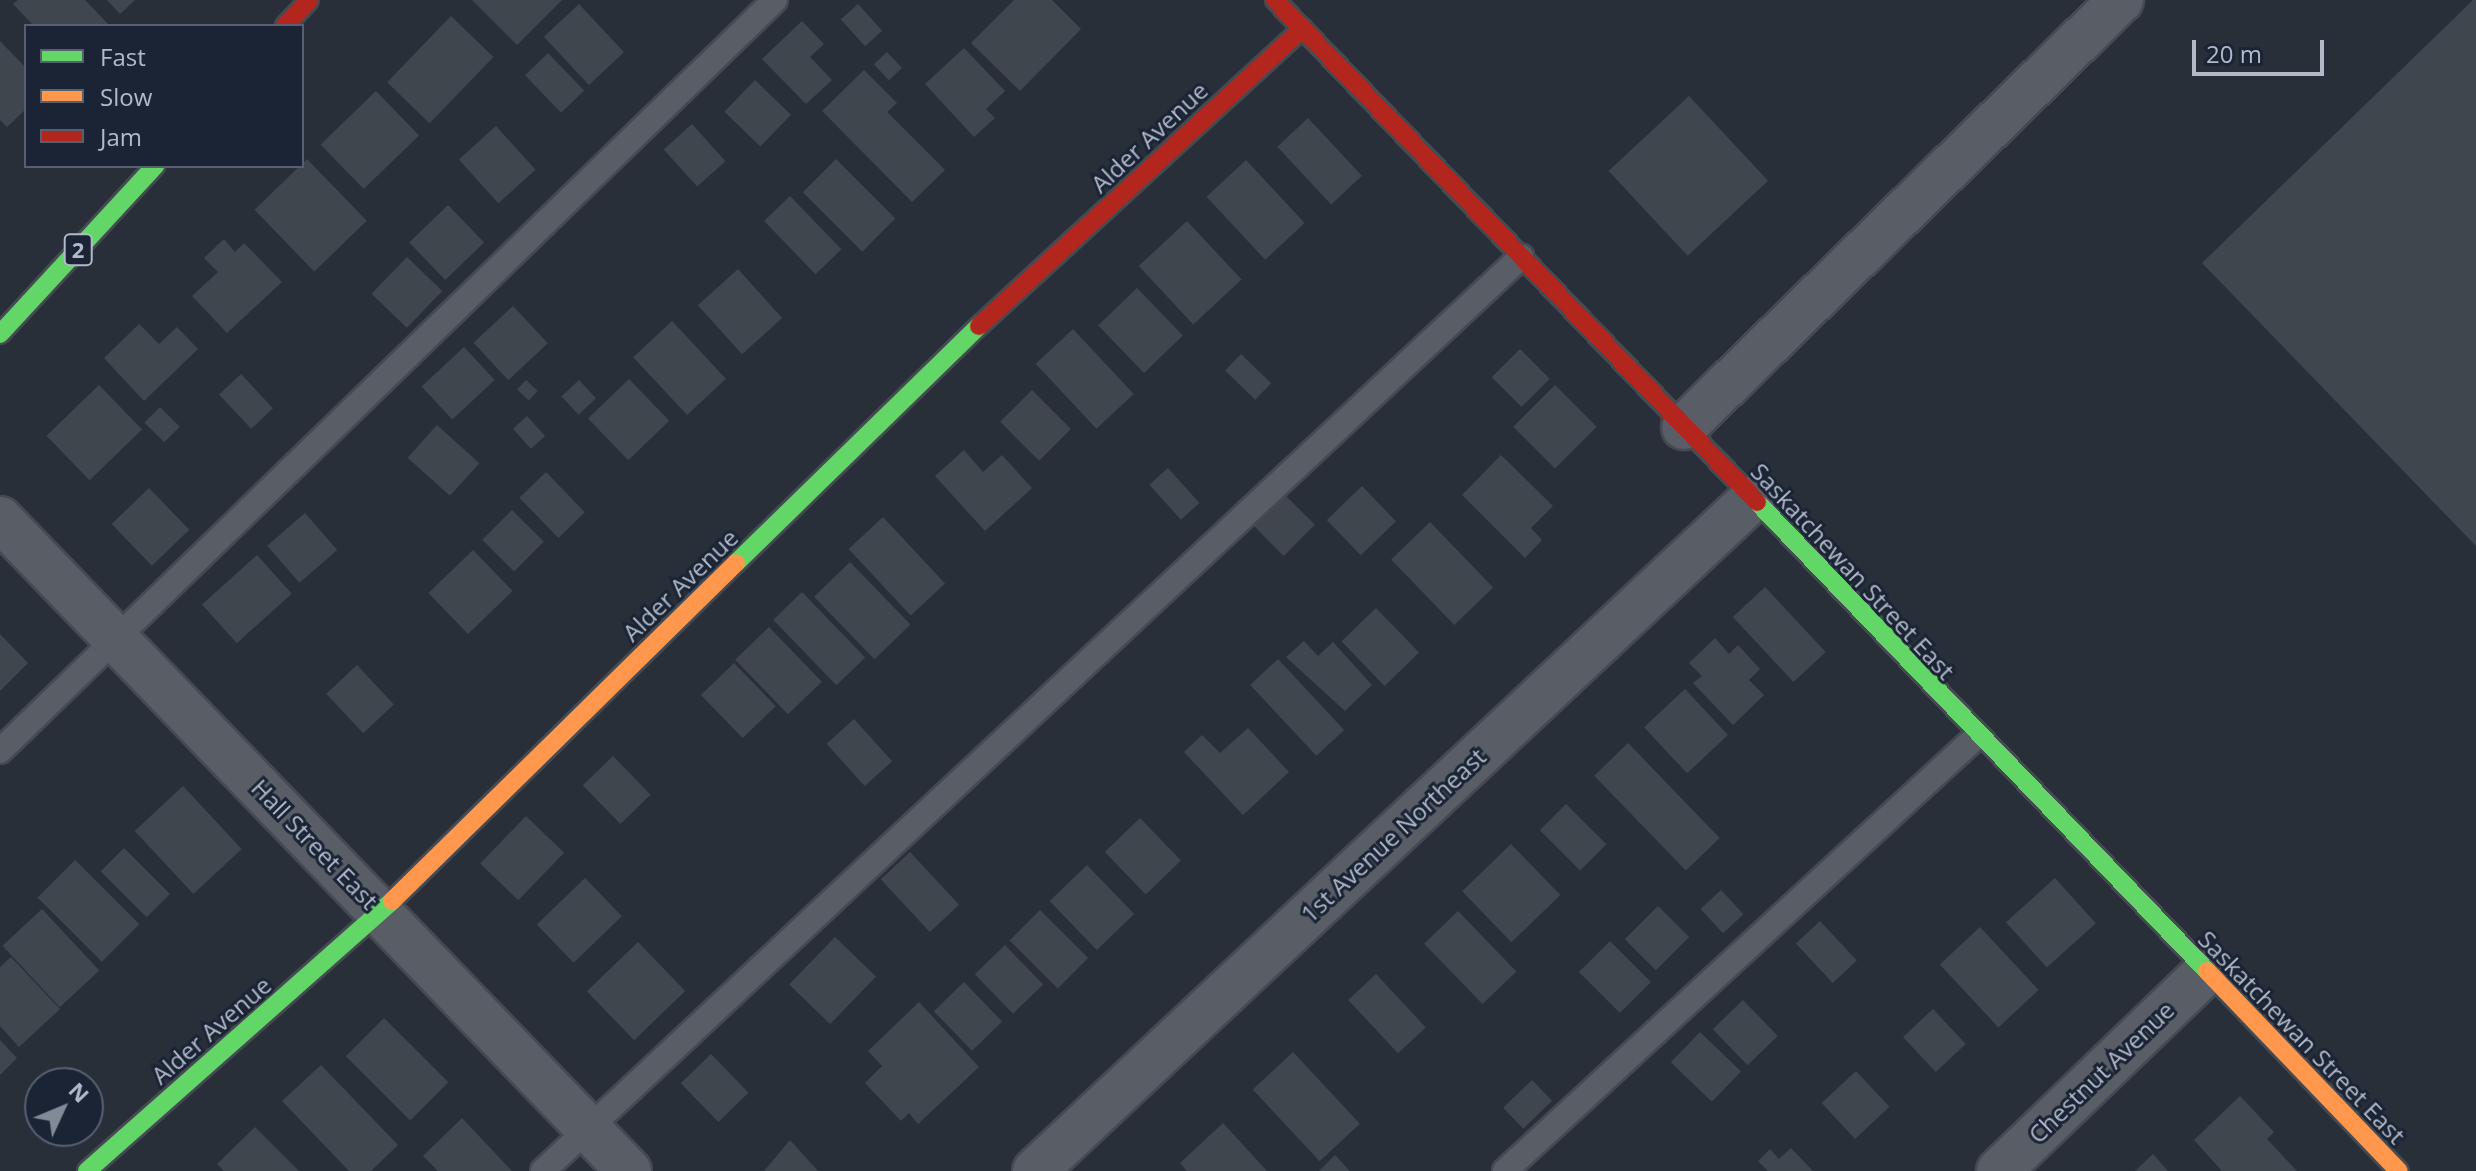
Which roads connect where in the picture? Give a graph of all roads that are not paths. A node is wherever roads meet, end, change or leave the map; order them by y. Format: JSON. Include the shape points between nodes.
{"nodes":[{"id":1,"x":309,"y":0,"type":"edge"},
{"id":2,"x":775,"y":0,"type":"edge"},
{"id":3,"x":1275,"y":0,"type":"edge"},
{"id":4,"x":2121,"y":0,"type":"edge"},
{"id":5,"x":287,"y":24,"type":"edge"},
{"id":6,"x":1303,"y":28,"type":"junction"},
{"id":7,"x":153,"y":168,"type":"edge"},
{"id":8,"x":1521,"y":257,"type":"junction"},
{"id":9,"x":0,"y":334,"type":"edge"},
{"id":10,"x":1684,"y":427,"type":"junction"},
{"id":11,"x":1752,"y":499,"type":"junction"},
{"id":12,"x":0,"y":519,"type":"edge"},
{"id":13,"x":115,"y":638,"type":"junction"},
{"id":14,"x":1976,"y":737,"type":"junction"},
{"id":15,"x":0,"y":751,"type":"edge"},
{"id":16,"x":381,"y":912,"type":"junction"},
{"id":17,"x":2204,"y":974,"type":"junction"},
{"id":18,"x":588,"y":1128,"type":"junction"},
{"id":19,"x":87,"y":1171,"type":"edge"},
{"id":20,"x":543,"y":1171,"type":"edge"},
{"id":21,"x":629,"y":1171,"type":"edge"},
{"id":22,"x":1035,"y":1171,"type":"edge"},
{"id":23,"x":1505,"y":1171,"type":"edge"},
{"id":24,"x":1999,"y":1171,"type":"edge"},
{"id":25,"x":2399,"y":1171,"type":"edge"}],
"edges":[{"from":1,"to":5,"type":"street"},
{"from":2,"to":13,"type":"lane"},
{"from":3,"to":6,"type":"street","name":"Saskatchewan Street East"},
{"from":4,"to":10,"type":"street"},
{"from":6,"to":8,"type":"street","name":"Saskatchewan Street East"},
{"from":6,"to":16,"type":"street","name":"Alder Avenue","via":[[967,337]]},
{"from":7,"to":9,"type":"street","number":"2"},
{"from":8,"to":10,"type":"street","name":"Saskatchewan Street East"},
{"from":8,"to":18,"type":"lane"},
{"from":10,"to":11,"type":"street","name":"Saskatchewan Street East"},
{"from":11,"to":14,"type":"street","name":"Saskatchewan Street East"},
{"from":11,"to":22,"type":"street","name":"1st Avenue Northeast"},
{"from":12,"to":13,"type":"street","name":"Hall Street East"},
{"from":13,"to":15,"type":"lane"},
{"from":13,"to":16,"type":"street","name":"Hall Street East"},
{"from":14,"to":17,"type":"street","name":"Saskatchewan Street East"},
{"from":14,"to":23,"type":"lane"},
{"from":16,"to":18,"type":"street","name":"Hall Street East"},
{"from":16,"to":19,"type":"street","name":"Alder Avenue"},
{"from":17,"to":24,"type":"street","name":"Chestnut Avenue"},
{"from":17,"to":25,"type":"street","name":"Saskatchewan Street East"},
{"from":18,"to":20,"type":"lane"},
{"from":18,"to":21,"type":"street","name":"Hall Street East"}]}
